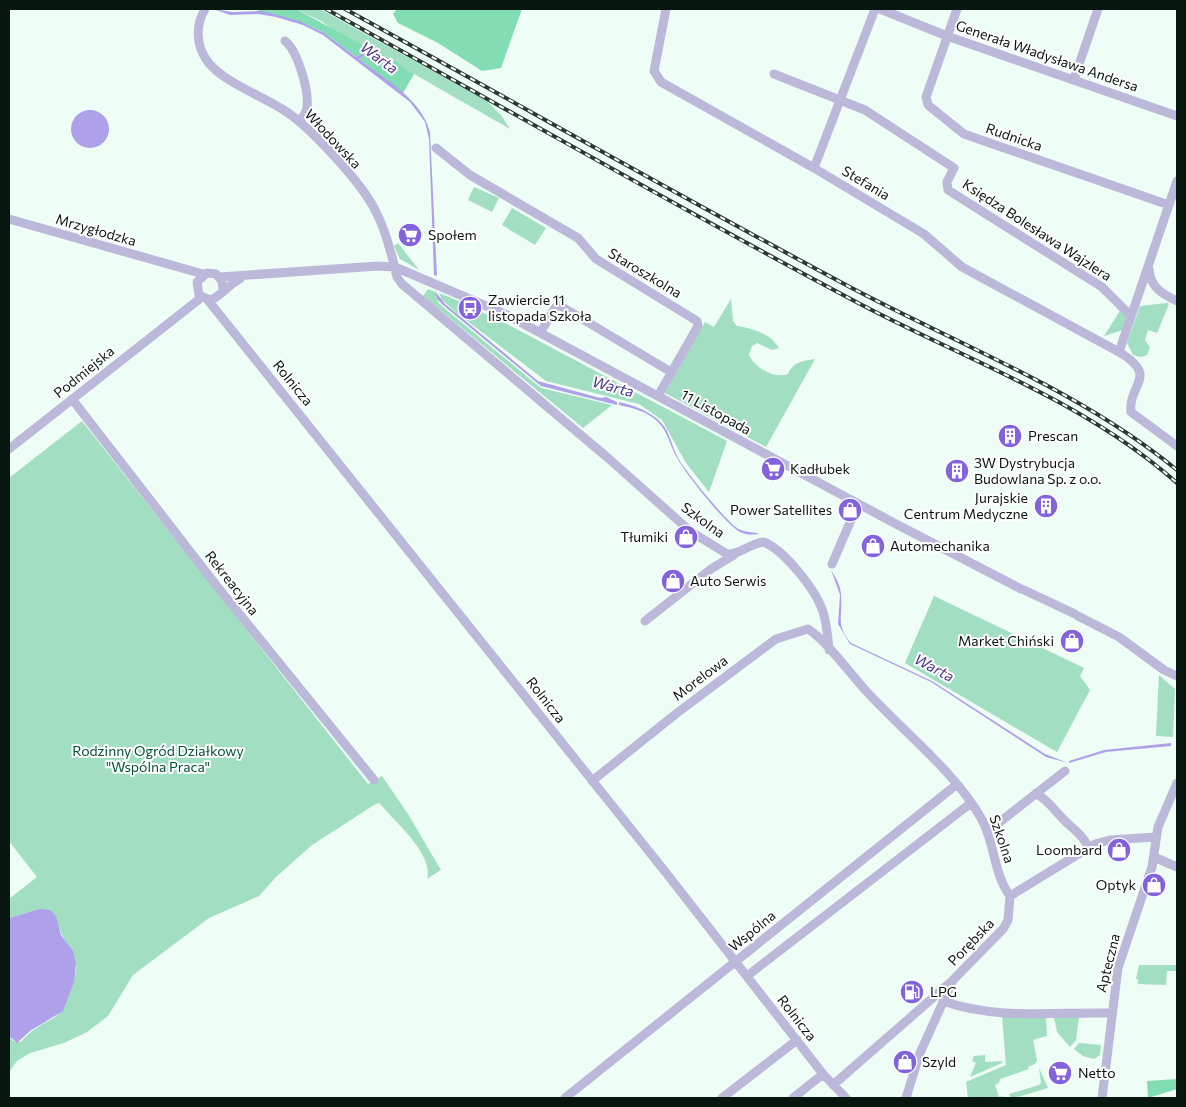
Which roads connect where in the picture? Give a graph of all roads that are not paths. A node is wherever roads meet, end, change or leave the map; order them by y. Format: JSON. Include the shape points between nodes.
{"nodes":[{"id":1,"x":666,"y":9,"type":"edge"},
{"id":2,"x":875,"y":9,"type":"edge"},
{"id":3,"x":880,"y":9,"type":"edge"},
{"id":4,"x":957,"y":9,"type":"edge"},
{"id":5,"x":1098,"y":9,"type":"edge"},
{"id":6,"x":204,"y":11,"type":"edge"},
{"id":7,"x":947,"y":36,"type":"junction"},
{"id":8,"x":285,"y":41,"type":"dead end"},
{"id":9,"x":774,"y":74,"type":"dead end"},
{"id":10,"x":1074,"y":79,"type":"junction"},
{"id":11,"x":842,"y":100,"type":"junction"},
{"id":12,"x":1177,"y":116,"type":"edge"},
{"id":13,"x":300,"y":121,"type":"junction"},
{"id":14,"x":436,"y":148,"type":"dead end"},
{"id":15,"x":814,"y":168,"type":"junction"},
{"id":16,"x":1177,"y":180,"type":"edge"},
{"id":17,"x":1168,"y":205,"type":"junction"},
{"id":18,"x":9,"y":219,"type":"edge"},
{"id":19,"x":1149,"y":266,"type":"junction"},
{"id":20,"x":176,"y":267,"type":"junction"},
{"id":21,"x":395,"y":267,"type":"junction"},
{"id":22,"x":203,"y":274,"type":"junction"},
{"id":23,"x":220,"y":277,"type":"junction"},
{"id":24,"x":245,"y":277,"type":"junction"},
{"id":25,"x":425,"y":280,"type":"junction"},
{"id":26,"x":196,"y":285,"type":"junction"},
{"id":27,"x":410,"y":291,"type":"junction"},
{"id":28,"x":220,"y":293,"type":"junction"},
{"id":29,"x":204,"y":298,"type":"junction"},
{"id":30,"x":1177,"y":301,"type":"edge"},
{"id":31,"x":177,"y":316,"type":"junction"},
{"id":32,"x":1131,"y":316,"type":"junction"},
{"id":33,"x":223,"y":319,"type":"junction"},
{"id":34,"x":540,"y":333,"type":"junction"},
{"id":35,"x":1119,"y":352,"type":"junction"},
{"id":36,"x":671,"y":372,"type":"junction"},
{"id":37,"x":658,"y":396,"type":"junction"},
{"id":38,"x":72,"y":399,"type":"junction"},
{"id":39,"x":1177,"y":446,"type":"edge"},
{"id":40,"x":9,"y":449,"type":"edge"},
{"id":41,"x":858,"y":504,"type":"junction"},
{"id":42,"x":734,"y":555,"type":"junction"},
{"id":43,"x":832,"y":564,"type":"dead end"},
{"id":44,"x":645,"y":621,"type":"dead end"},
{"id":45,"x":829,"y":650,"type":"junction"},
{"id":46,"x":1164,"y":670,"type":"junction"},
{"id":47,"x":1177,"y":676,"type":"edge"},
{"id":48,"x":1177,"y":684,"type":"edge"},
{"id":49,"x":1065,"y":771,"type":"dead end"},
{"id":50,"x":374,"y":780,"type":"dead end"},
{"id":51,"x":592,"y":781,"type":"junction"},
{"id":52,"x":1177,"y":783,"type":"edge"},
{"id":53,"x":956,"y":786,"type":"junction"},
{"id":54,"x":1036,"y":793,"type":"junction"},
{"id":55,"x":971,"y":803,"type":"junction"},
{"id":56,"x":987,"y":832,"type":"junction"},
{"id":57,"x":1156,"y":837,"type":"junction"},
{"id":58,"x":1088,"y":847,"type":"junction"},
{"id":59,"x":1154,"y":857,"type":"junction"},
{"id":60,"x":1177,"y":867,"type":"edge"},
{"id":61,"x":1010,"y":896,"type":"junction"},
{"id":62,"x":736,"y":961,"type":"junction"},
{"id":63,"x":747,"y":976,"type":"junction"},
{"id":64,"x":953,"y":980,"type":"junction"},
{"id":65,"x":943,"y":1001,"type":"junction"},
{"id":66,"x":1111,"y":1013,"type":"junction"},
{"id":67,"x":797,"y":1040,"type":"junction"},
{"id":68,"x":823,"y":1074,"type":"junction"},
{"id":69,"x":833,"y":1085,"type":"junction"},
{"id":70,"x":565,"y":1098,"type":"edge"},
{"id":71,"x":722,"y":1098,"type":"edge"},
{"id":72,"x":793,"y":1098,"type":"edge"},
{"id":73,"x":846,"y":1098,"type":"edge"},
{"id":74,"x":906,"y":1098,"type":"edge"},
{"id":75,"x":1102,"y":1098,"type":"edge"}],
"edges":[{"from":1,"to":15,"type":"street","name":"Stefania","via":[[654,64],[658,79]]},
{"from":2,"to":11,"type":"street"},
{"from":3,"to":7,"type":"street","name":"Generała Władysława Andersa"},
{"from":4,"to":7,"type":"street"},
{"from":5,"to":10,"type":"street"},
{"from":6,"to":13,"type":"street","name":"Włodowska","via":[[199,23],[199,40],[211,66]]},
{"from":7,"to":10,"type":"street","name":"Generała Władysława Andersa"},
{"from":7,"to":17,"type":"street","name":"Rudnicka","via":[[926,100],[964,134]]},
{"from":8,"to":13,"type":"street","via":[[298,58],[305,94],[307,108]]},
{"from":9,"to":11,"type":"street","name":"Księdza Bolesława Wajzlera"},
{"from":10,"to":12,"type":"street","name":"Generała Władysława Andersa"},
{"from":11,"to":15,"type":"street"},
{"from":11,"to":32,"type":"street","name":"Księdza Bolesława Wajzlera","via":[[877,116],[954,168],[947,182],[948,190],[1102,287]]},
{"from":13,"to":21,"type":"street","name":"Włodowska","via":[[372,204]]},
{"from":14,"to":36,"type":"street","name":"Staroszkolna","via":[[470,175],[578,238],[596,259],[697,321],[698,326]]},
{"from":15,"to":35,"type":"street","name":"Stefania","via":[[924,234],[962,267]]},
{"from":16,"to":17,"type":"street"},
{"from":17,"to":19,"type":"street"},
{"from":18,"to":20,"type":"street","name":"Mrzygłodzka"},
{"from":19,"to":30,"type":"street","via":[[1150,280]]},
{"from":19,"to":32,"type":"street"},
{"from":20,"to":22,"type":"street","name":"Mrzygłodzka"},
{"from":20,"to":26,"type":"street","name":"Mrzygłodzka"},
{"from":21,"to":24,"type":"street"},
{"from":21,"to":25,"type":"street","name":"11 Listopada"},
{"from":21,"to":27,"type":"street","name":"Szkolna","via":[[399,281]]},
{"from":22,"to":23,"type":"street"},
{"from":22,"to":26,"type":"street"},
{"from":23,"to":24,"type":"street"},
{"from":23,"to":28,"type":"street"},
{"from":24,"to":28,"type":"street"},
{"from":25,"to":27,"type":"street"},
{"from":25,"to":34,"type":"street","name":"11 Listopada","via":[[500,311]]},
{"from":26,"to":29,"type":"street"},
{"from":26,"to":31,"type":"street","name":"Podmiejska"},
{"from":27,"to":42,"type":"street","name":"Szkolna","via":[[690,531]]},
{"from":28,"to":29,"type":"street"},
{"from":28,"to":33,"type":"street","name":"Rolnicza"},
{"from":29,"to":31,"type":"street","name":"Podmiejska"},
{"from":29,"to":33,"type":"street","name":"Rolnicza"},
{"from":31,"to":38,"type":"street","name":"Podmiejska"},
{"from":32,"to":35,"type":"street"},
{"from":33,"to":51,"type":"street","name":"Rolnicza"},
{"from":34,"to":36,"type":"street","via":[[554,308],[559,306]]},
{"from":34,"to":37,"type":"street","name":"11 Listopada"},
{"from":35,"to":39,"type":"street","via":[[1135,363],[1140,373],[1131,412]]},
{"from":36,"to":37,"type":"street","name":"Staroszkolna"},
{"from":37,"to":41,"type":"street","name":"11 Listopada"},
{"from":38,"to":40,"type":"street","name":"Podmiejska"},
{"from":38,"to":50,"type":"street","name":"Rekreacyjna","via":[[216,585]]},
{"from":41,"to":43,"type":"street"},
{"from":41,"to":46,"type":"street","name":"11 Listopada","via":[[1118,636]]},
{"from":42,"to":44,"type":"street"},
{"from":42,"to":45,"type":"street","name":"Szkolna","via":[[764,542],[784,555],[818,598]]},
{"from":45,"to":51,"type":"street","name":"Morelowa","via":[[808,629],[776,639]]},
{"from":45,"to":53,"type":"street","name":"Szkolna"},
{"from":46,"to":47,"type":"street","name":"11 Listopada"},
{"from":46,"to":48,"type":"street","name":"11 Listopada"},
{"from":49,"to":54,"type":"street"},
{"from":51,"to":62,"type":"street","name":"Rolnicza"},
{"from":52,"to":57,"type":"street","name":"Apteczna"},
{"from":53,"to":55,"type":"street","name":"Szkolna"},
{"from":53,"to":62,"type":"street","name":"Wspólna"},
{"from":54,"to":56,"type":"street"},
{"from":54,"to":58,"type":"street","via":[[1080,833]]},
{"from":55,"to":56,"type":"street","name":"Szkolna"},
{"from":55,"to":63,"type":"street"},
{"from":56,"to":61,"type":"street","name":"Szkolna","via":[[1001,882]]},
{"from":57,"to":58,"type":"street","via":[[1110,840]]},
{"from":57,"to":59,"type":"street","name":"Apteczna"},
{"from":58,"to":61,"type":"street"},
{"from":59,"to":60,"type":"street"},
{"from":59,"to":66,"type":"street","name":"Apteczna","via":[[1121,958]]},
{"from":61,"to":64,"type":"street","name":"Porębska","via":[[1008,920],[1003,929]]},
{"from":62,"to":63,"type":"street","name":"Rolnicza"},
{"from":62,"to":70,"type":"street","name":"Wspólna"},
{"from":63,"to":67,"type":"street","name":"Rolnicza"},
{"from":64,"to":65,"type":"street","name":"Porębska"},
{"from":64,"to":69,"type":"street"},
{"from":65,"to":66,"type":"street","via":[[965,1009],[992,1012]]},
{"from":65,"to":74,"type":"street","name":"Porębska","via":[[920,1053]]},
{"from":66,"to":75,"type":"street","name":"Apteczna"},
{"from":67,"to":68,"type":"street","name":"Rolnicza"},
{"from":67,"to":71,"type":"street"},
{"from":68,"to":69,"type":"street","name":"Rolnicza"},
{"from":68,"to":72,"type":"street"},
{"from":69,"to":73,"type":"street","name":"Rolnicza"}]}
